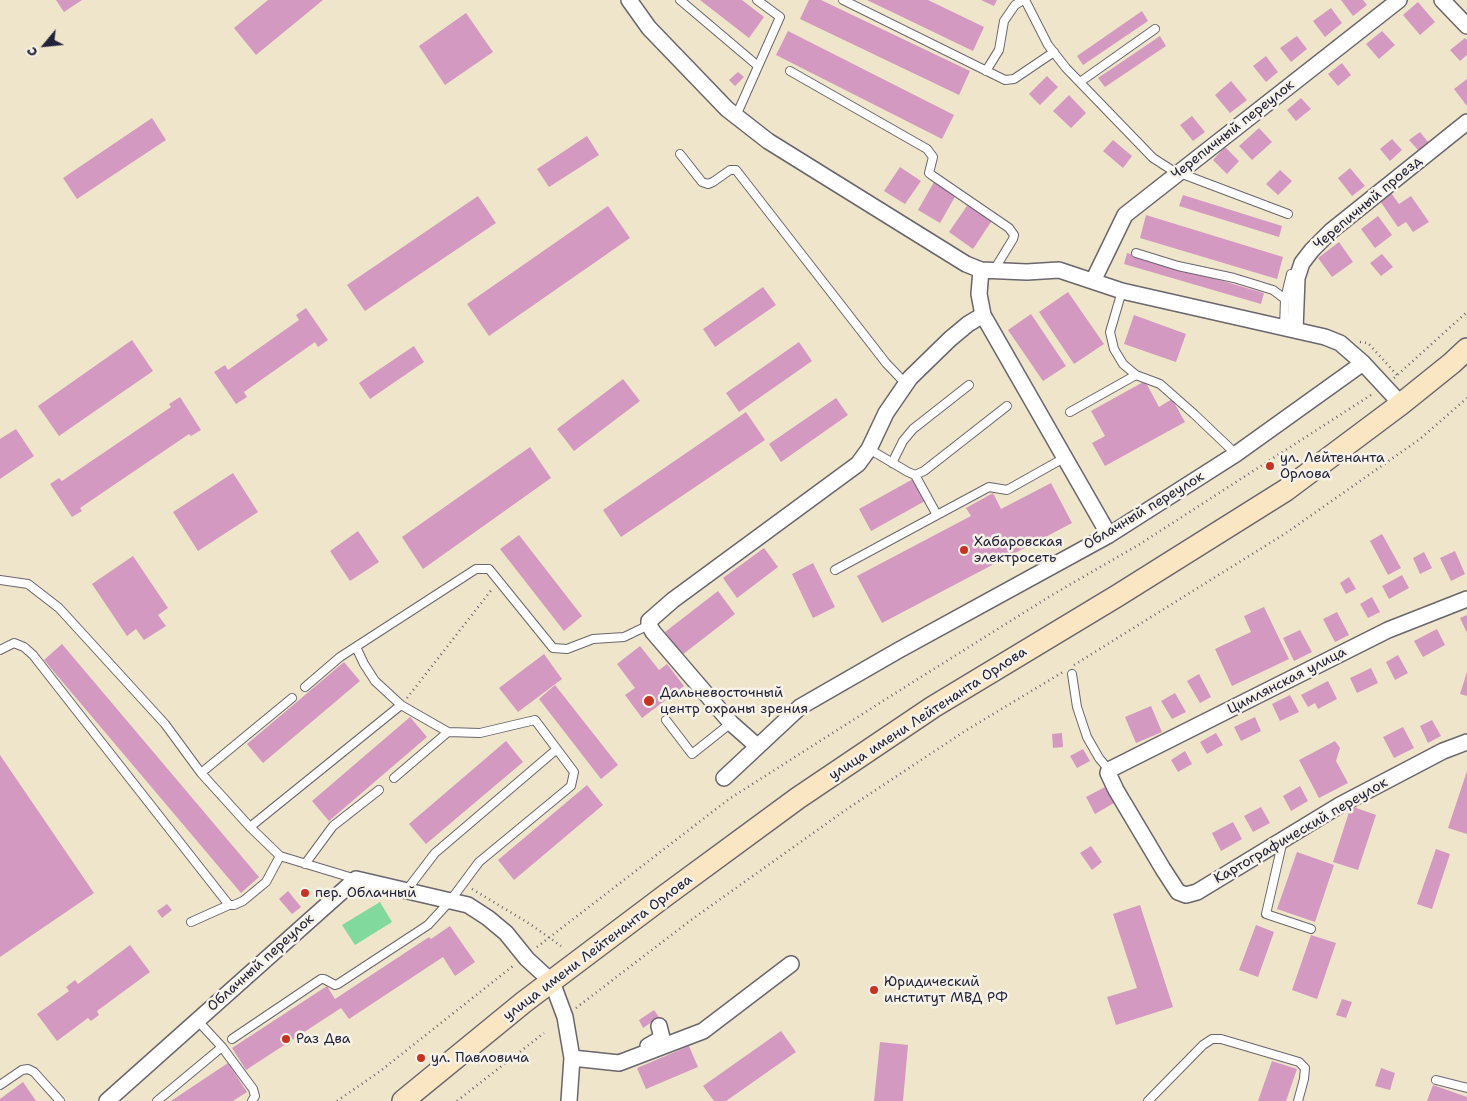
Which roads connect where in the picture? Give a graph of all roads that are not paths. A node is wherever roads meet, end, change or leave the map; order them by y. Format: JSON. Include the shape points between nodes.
{"nodes":[{"id":1,"x":629,"y":0,"type":"edge"},
{"id":2,"x":680,"y":0,"type":"edge"},
{"id":3,"x":757,"y":0,"type":"edge"},
{"id":4,"x":843,"y":0,"type":"edge"},
{"id":5,"x":1024,"y":0,"type":"edge"},
{"id":6,"x":1399,"y":0,"type":"edge"},
{"id":7,"x":1442,"y":0,"type":"edge"},
{"id":8,"x":1467,"y":26,"type":"edge"},
{"id":9,"x":1155,"y":29,"type":"dead end"},
{"id":10,"x":1054,"y":52,"type":"junction"},
{"id":11,"x":758,"y":66,"type":"junction"},
{"id":12,"x":790,"y":71,"type":"dead end"},
{"id":13,"x":986,"y":71,"type":"junction"},
{"id":14,"x":1080,"y":82,"type":"junction"},
{"id":15,"x":736,"y":116,"type":"junction"},
{"id":16,"x":1467,"y":122,"type":"edge"},
{"id":17,"x":680,"y":154,"type":"dead end"},
{"id":18,"x":1178,"y":174,"type":"junction"},
{"id":19,"x":1288,"y":214,"type":"dead end"},
{"id":20,"x":1136,"y":253,"type":"dead end"},
{"id":21,"x":1293,"y":267,"type":"dead end"},
{"id":22,"x":987,"y":270,"type":"junction"},
{"id":23,"x":1092,"y":280,"type":"junction"},
{"id":24,"x":1122,"y":290,"type":"junction"},
{"id":25,"x":1285,"y":299,"type":"junction"},
{"id":26,"x":983,"y":315,"type":"junction"},
{"id":27,"x":1289,"y":329,"type":"junction"},
{"id":28,"x":1467,"y":349,"type":"edge"},
{"id":29,"x":1363,"y":363,"type":"junction"},
{"id":30,"x":1136,"y":375,"type":"junction"},
{"id":31,"x":906,"y":384,"type":"junction"},
{"id":32,"x":969,"y":385,"type":"dead end"},
{"id":33,"x":1401,"y":404,"type":"junction"},
{"id":34,"x":1007,"y":406,"type":"dead end"},
{"id":35,"x":1070,"y":412,"type":"dead end"},
{"id":36,"x":869,"y":450,"type":"junction"},
{"id":37,"x":1236,"y":454,"type":"junction"},
{"id":38,"x":1064,"y":458,"type":"junction"},
{"id":39,"x":892,"y":463,"type":"junction"},
{"id":40,"x":915,"y":474,"type":"junction"},
{"id":41,"x":937,"y":515,"type":"junction"},
{"id":42,"x":1108,"y":535,"type":"junction"},
{"id":43,"x":834,"y":570,"type":"dead end"},
{"id":44,"x":0,"y":580,"type":"edge"},
{"id":45,"x":1467,"y":599,"type":"edge"},
{"id":46,"x":649,"y":626,"type":"junction"},
{"id":47,"x":356,"y":647,"type":"junction"},
{"id":48,"x":0,"y":650,"type":"edge"},
{"id":49,"x":1072,"y":670,"type":"road end"},
{"id":50,"x":305,"y":688,"type":"dead end"},
{"id":51,"x":292,"y":698,"type":"dead end"},
{"id":52,"x":401,"y":705,"type":"junction"},
{"id":53,"x":666,"y":720,"type":"dead end"},
{"id":54,"x":730,"y":723,"type":"junction"},
{"id":55,"x":448,"y":732,"type":"junction"},
{"id":56,"x":1467,"y":742,"type":"edge"},
{"id":57,"x":757,"y":746,"type":"junction"},
{"id":58,"x":557,"y":750,"type":"junction"},
{"id":59,"x":1109,"y":770,"type":"junction"},
{"id":60,"x":201,"y":773,"type":"junction"},
{"id":61,"x":394,"y":778,"type":"dead end"},
{"id":62,"x":724,"y":778,"type":"dead end"},
{"id":63,"x":379,"y":790,"type":"dead end"},
{"id":64,"x":250,"y":827,"type":"junction"},
{"id":65,"x":1283,"y":840,"type":"junction"},
{"id":66,"x":280,"y":856,"type":"junction"},
{"id":67,"x":305,"y":864,"type":"junction"},
{"id":68,"x":356,"y":879,"type":"junction"},
{"id":69,"x":406,"y":891,"type":"junction"},
{"id":70,"x":450,"y":901,"type":"junction"},
{"id":71,"x":230,"y":905,"type":"junction"},
{"id":72,"x":191,"y":922,"type":"dead end"},
{"id":73,"x":1311,"y":929,"type":"dead end"},
{"id":74,"x":791,"y":964,"type":"dead end"},
{"id":75,"x":552,"y":982,"type":"junction"},
{"id":76,"x":197,"y":1020,"type":"junction"},
{"id":77,"x":659,"y":1026,"type":"dead end"},
{"id":78,"x":232,"y":1039,"type":"dead end"},
{"id":79,"x":222,"y":1047,"type":"junction"},
{"id":80,"x":572,"y":1058,"type":"junction"},
{"id":81,"x":619,"y":1063,"type":"junction"},
{"id":82,"x":1436,"y":1080,"type":"dead end"},
{"id":83,"x":0,"y":1085,"type":"edge"},
{"id":84,"x":1467,"y":1088,"type":"edge"},
{"id":85,"x":60,"y":1101,"type":"edge"},
{"id":86,"x":107,"y":1101,"type":"edge"},
{"id":87,"x":157,"y":1101,"type":"edge"},
{"id":88,"x":252,"y":1101,"type":"edge"},
{"id":89,"x":404,"y":1101,"type":"edge"},
{"id":90,"x":569,"y":1101,"type":"edge"},
{"id":91,"x":1148,"y":1101,"type":"edge"},
{"id":92,"x":1298,"y":1101,"type":"edge"}],
"edges":[{"from":1,"to":15,"type":"street","via":[[649,28]]},
{"from":2,"to":11,"type":"lane"},
{"from":3,"to":11,"type":"lane","via":[[780,17]]},
{"from":4,"to":13,"type":"lane"},
{"from":5,"to":10,"type":"lane"},
{"from":5,"to":13,"type":"lane","via":[[1015,5],[1004,20],[999,50]]},
{"from":6,"to":18,"type":"street","name":"Черепичный переулок"},
{"from":7,"to":8,"type":"street"},
{"from":9,"to":14,"type":"lane"},
{"from":10,"to":13,"type":"lane","via":[[1014,79],[1005,80]]},
{"from":10,"to":14,"type":"lane"},
{"from":11,"to":15,"type":"lane"},
{"from":12,"to":22,"type":"lane","via":[[927,149],[933,157],[929,173],[1009,228],[1013,239]]},
{"from":14,"to":18,"type":"lane","via":[[1153,158]]},
{"from":15,"to":22,"type":"street","via":[[768,142],[966,264]]},
{"from":16,"to":27,"type":"street","name":"Черепичный проезд","via":[[1331,231],[1312,250],[1296,278]]},
{"from":17,"to":31,"type":"lane","via":[[702,182],[708,184],[730,170],[736,170],[886,363]]},
{"from":18,"to":19,"type":"lane"},
{"from":18,"to":23,"type":"street","name":"Черепичный переулок","via":[[1125,215]]},
{"from":20,"to":25,"type":"lane","via":[[1273,290]]},
{"from":21,"to":25,"type":"lane"},
{"from":22,"to":23,"type":"street","via":[[1059,270]]},
{"from":22,"to":26,"type":"street","via":[[979,294]]},
{"from":23,"to":24,"type":"street"},
{"from":24,"to":27,"type":"street"},
{"from":24,"to":30,"type":"lane","via":[[1110,332],[1114,349],[1123,364]]},
{"from":25,"to":27,"type":"lane"},
{"from":26,"to":31,"type":"street","via":[[950,339]]},
{"from":26,"to":38,"type":"street"},
{"from":27,"to":29,"type":"street","via":[[1340,343]]},
{"from":28,"to":33,"type":"main road","name":"улица имени Лейтенанта Орлова"},
{"from":29,"to":33,"type":"street"},
{"from":29,"to":37,"type":"street","name":"Облачный переулок"},
{"from":30,"to":35,"type":"lane"},
{"from":30,"to":37,"type":"lane","via":[[1160,384]]},
{"from":31,"to":36,"type":"street","via":[[886,413]]},
{"from":32,"to":39,"type":"lane","via":[[912,429]]},
{"from":33,"to":75,"type":"main road","name":"улица имени Лейтенанта Орлова","via":[[1286,490],[933,707],[832,774]]},
{"from":34,"to":40,"type":"lane","via":[[924,471]]},
{"from":36,"to":39,"type":"lane"},
{"from":36,"to":46,"type":"street","via":[[858,464],[657,612]]},
{"from":37,"to":42,"type":"street","name":"Облачный переулок"},
{"from":38,"to":41,"type":"lane","via":[[1007,490],[989,487]]},
{"from":38,"to":42,"type":"street"},
{"from":39,"to":40,"type":"lane"},
{"from":40,"to":41,"type":"lane"},
{"from":41,"to":43,"type":"lane"},
{"from":42,"to":57,"type":"street","name":"Облачный переулок","via":[[800,707]]},
{"from":44,"to":60,"type":"lane","via":[[28,584],[59,608],[165,724]]},
{"from":45,"to":59,"type":"street","name":"Цимлянская улица","via":[[1388,630]]},
{"from":46,"to":47,"type":"lane","via":[[624,637],[593,639],[567,649],[553,648],[489,569],[476,569]]},
{"from":46,"to":54,"type":"street"},
{"from":47,"to":50,"type":"lane","via":[[340,656]]},
{"from":47,"to":52,"type":"lane","via":[[375,681]]},
{"from":48,"to":71,"type":"lane","via":[[14,643],[33,654]]},
{"from":49,"to":59,"type":"lane","via":[[1076,708],[1087,737]]},
{"from":51,"to":60,"type":"lane"},
{"from":52,"to":55,"type":"lane"},
{"from":52,"to":64,"type":"lane"},
{"from":53,"to":54,"type":"lane","via":[[692,754]]},
{"from":54,"to":57,"type":"street"},
{"from":55,"to":58,"type":"lane","via":[[480,733],[535,720]]},
{"from":55,"to":61,"type":"lane"},
{"from":56,"to":65,"type":"street","name":"Картографический переулок","via":[[1443,751],[1340,805]]},
{"from":57,"to":62,"type":"street","name":"Облачный переулок"},
{"from":58,"to":69,"type":"lane","via":[[435,852]]},
{"from":58,"to":70,"type":"lane","via":[[574,772],[571,786],[479,862]]},
{"from":59,"to":65,"type":"street","name":"Картографический переулок","via":[[1116,790],[1178,892],[1190,895]]},
{"from":60,"to":64,"type":"lane"},
{"from":63,"to":67,"type":"lane","via":[[333,826]]},
{"from":64,"to":66,"type":"lane"},
{"from":65,"to":73,"type":"lane","via":[[1266,914]]},
{"from":66,"to":67,"type":"lane"},
{"from":66,"to":71,"type":"lane","via":[[266,882],[242,901]]},
{"from":67,"to":68,"type":"lane"},
{"from":68,"to":69,"type":"street"},
{"from":68,"to":76,"type":"street","name":"Облачный переулок"},
{"from":69,"to":70,"type":"street"},
{"from":70,"to":75,"type":"street","via":[[468,906],[496,924]]},
{"from":70,"to":78,"type":"lane","via":[[428,925],[338,984],[321,979]]},
{"from":71,"to":72,"type":"lane"},
{"from":74,"to":81,"type":"street","via":[[703,1031]]},
{"from":75,"to":80,"type":"street","via":[[565,1017]]},
{"from":75,"to":89,"type":"main road","name":"улица имени Лейтенанта Орлова"},
{"from":76,"to":79,"type":"lane"},
{"from":76,"to":86,"type":"street","name":"Облачный переулок"},
{"from":77,"to":81,"type":"street","via":[[662,1038]]},
{"from":79,"to":87,"type":"lane"},
{"from":79,"to":88,"type":"lane","via":[[253,1089],[255,1096]]},
{"from":80,"to":81,"type":"street"},
{"from":80,"to":90,"type":"street"},
{"from":82,"to":84,"type":"lane"},
{"from":83,"to":85,"type":"lane","via":[[28,1069]]},
{"from":91,"to":92,"type":"lane","via":[[1212,1039],[1299,1062],[1305,1068]]}]}
